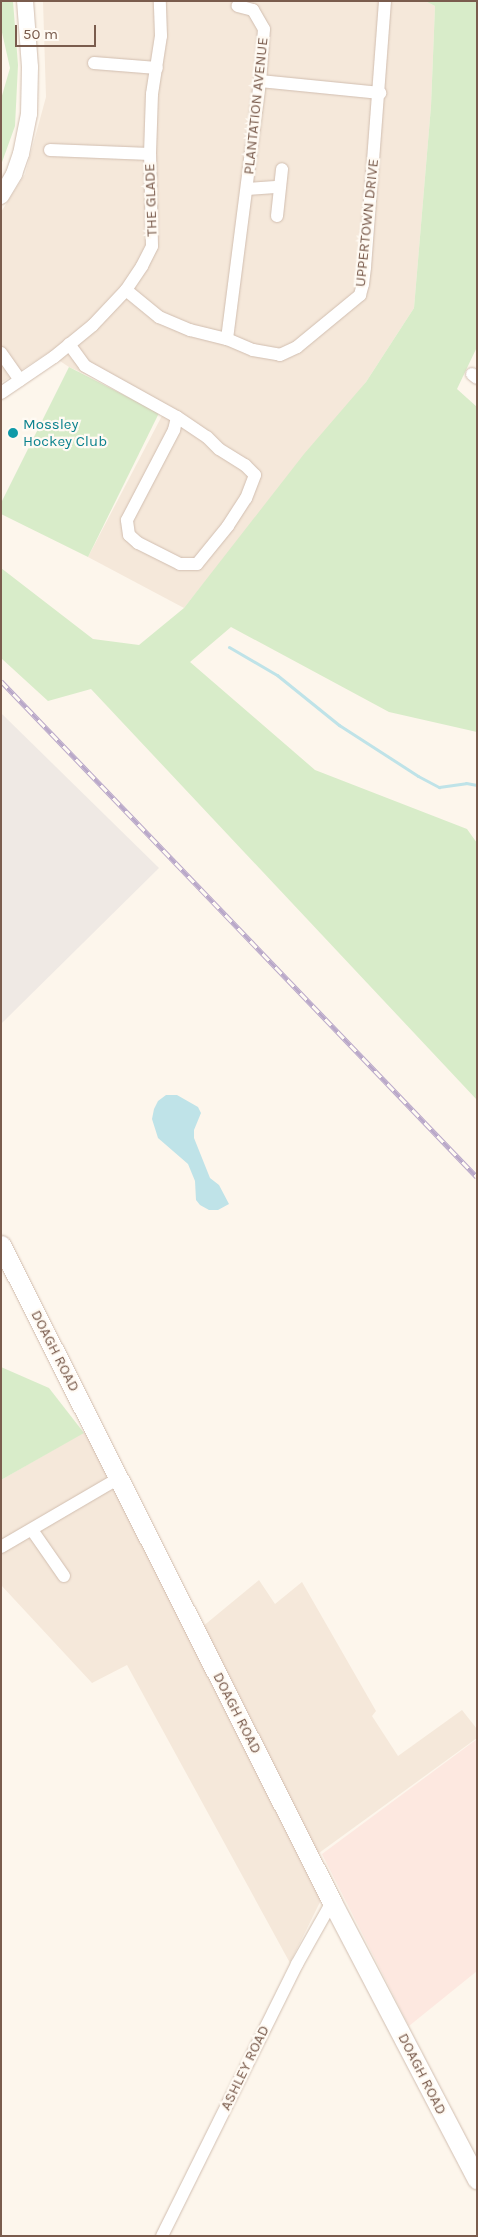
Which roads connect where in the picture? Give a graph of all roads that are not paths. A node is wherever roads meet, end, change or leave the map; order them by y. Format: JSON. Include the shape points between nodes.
{"nodes":[{"id":1,"x":25,"y":1,"type":"edge"},
{"id":2,"x":160,"y":1,"type":"edge"},
{"id":3,"x":385,"y":2,"type":"edge"},
{"id":4,"x":238,"y":6,"type":"dead end"},
{"id":5,"x":94,"y":63,"type":"dead end"},
{"id":6,"x":156,"y":68,"type":"junction"},
{"id":7,"x":260,"y":81,"type":"junction"},
{"id":8,"x":380,"y":93,"type":"junction"},
{"id":9,"x":50,"y":150,"type":"dead end"},
{"id":10,"x":150,"y":154,"type":"junction"},
{"id":11,"x":282,"y":169,"type":"dead end"},
{"id":12,"x":279,"y":187,"type":"junction"},
{"id":13,"x":248,"y":190,"type":"junction"},
{"id":14,"x":1,"y":196,"type":"edge"},
{"id":15,"x":277,"y":216,"type":"dead end"},
{"id":16,"x":126,"y":290,"type":"junction"},
{"id":17,"x":227,"y":339,"type":"junction"},
{"id":18,"x":69,"y":344,"type":"junction"},
{"id":19,"x":1,"y":353,"type":"edge"},
{"id":20,"x":20,"y":380,"type":"junction"},
{"id":21,"x":1,"y":393,"type":"edge"},
{"id":22,"x":177,"y":417,"type":"junction"},
{"id":23,"x":1,"y":1245,"type":"edge"},
{"id":24,"x":119,"y":1478,"type":"junction"},
{"id":25,"x":32,"y":1530,"type":"junction"},
{"id":26,"x":1,"y":1547,"type":"edge"},
{"id":27,"x":64,"y":1576,"type":"dead end"},
{"id":28,"x":332,"y":1902,"type":"junction"},
{"id":29,"x":477,"y":2179,"type":"edge"},
{"id":30,"x":162,"y":2236,"type":"edge"}],
"edges":[{"from":1,"to":14,"type":"street","via":[[30,67],[29,114],[21,154]]},
{"from":2,"to":6,"type":"street","name":"THE GLADE","via":[[161,36]]},
{"from":3,"to":8,"type":"street","name":"UPPERTOWN DRIVE"},
{"from":4,"to":7,"type":"street","name":"PLANTATION AVENUE","via":[[253,10],[264,29]]},
{"from":5,"to":6,"type":"street"},
{"from":6,"to":10,"type":"street","name":"THE GLADE"},
{"from":7,"to":8,"type":"street"},
{"from":7,"to":13,"type":"street","name":"PLANTATION AVENUE"},
{"from":8,"to":17,"type":"street","name":"UPPERTOWN DRIVE","via":[[364,284],[360,295],[298,347],[280,355],[253,350]]},
{"from":9,"to":10,"type":"street"},
{"from":10,"to":16,"type":"street","name":"THE GLADE","via":[[152,246]]},
{"from":11,"to":12,"type":"street"},
{"from":12,"to":13,"type":"street","name":"PLANTATION AVENUE"},
{"from":12,"to":15,"type":"street"},
{"from":13,"to":17,"type":"street","name":"PLANTATION AVENUE"},
{"from":16,"to":17,"type":"street","name":"UPPERTOWN DRIVE","via":[[159,317],[190,330]]},
{"from":16,"to":18,"type":"street","name":"THE GLADE","via":[[93,325]]},
{"from":18,"to":20,"type":"street","name":"THE GLADE"},
{"from":18,"to":22,"type":"street","via":[[85,366]]},
{"from":19,"to":20,"type":"street"},
{"from":20,"to":21,"type":"street","name":"THE GLADE"},
{"from":22,"to":22,"type":"street","via":[[255,475],[246,498],[228,526],[196,564],[180,564],[138,543],[129,534],[127,520],[174,430]]},
{"from":23,"to":24,"type":"main road","name":"DOAGH ROAD"},
{"from":24,"to":25,"type":"street"},
{"from":24,"to":28,"type":"main road","name":"DOAGH ROAD"},
{"from":25,"to":26,"type":"street"},
{"from":25,"to":27,"type":"street"},
{"from":28,"to":29,"type":"main road","name":"DOAGH ROAD"},
{"from":28,"to":30,"type":"street","name":"ASHLEY ROAD","via":[[297,1964]]}]}
